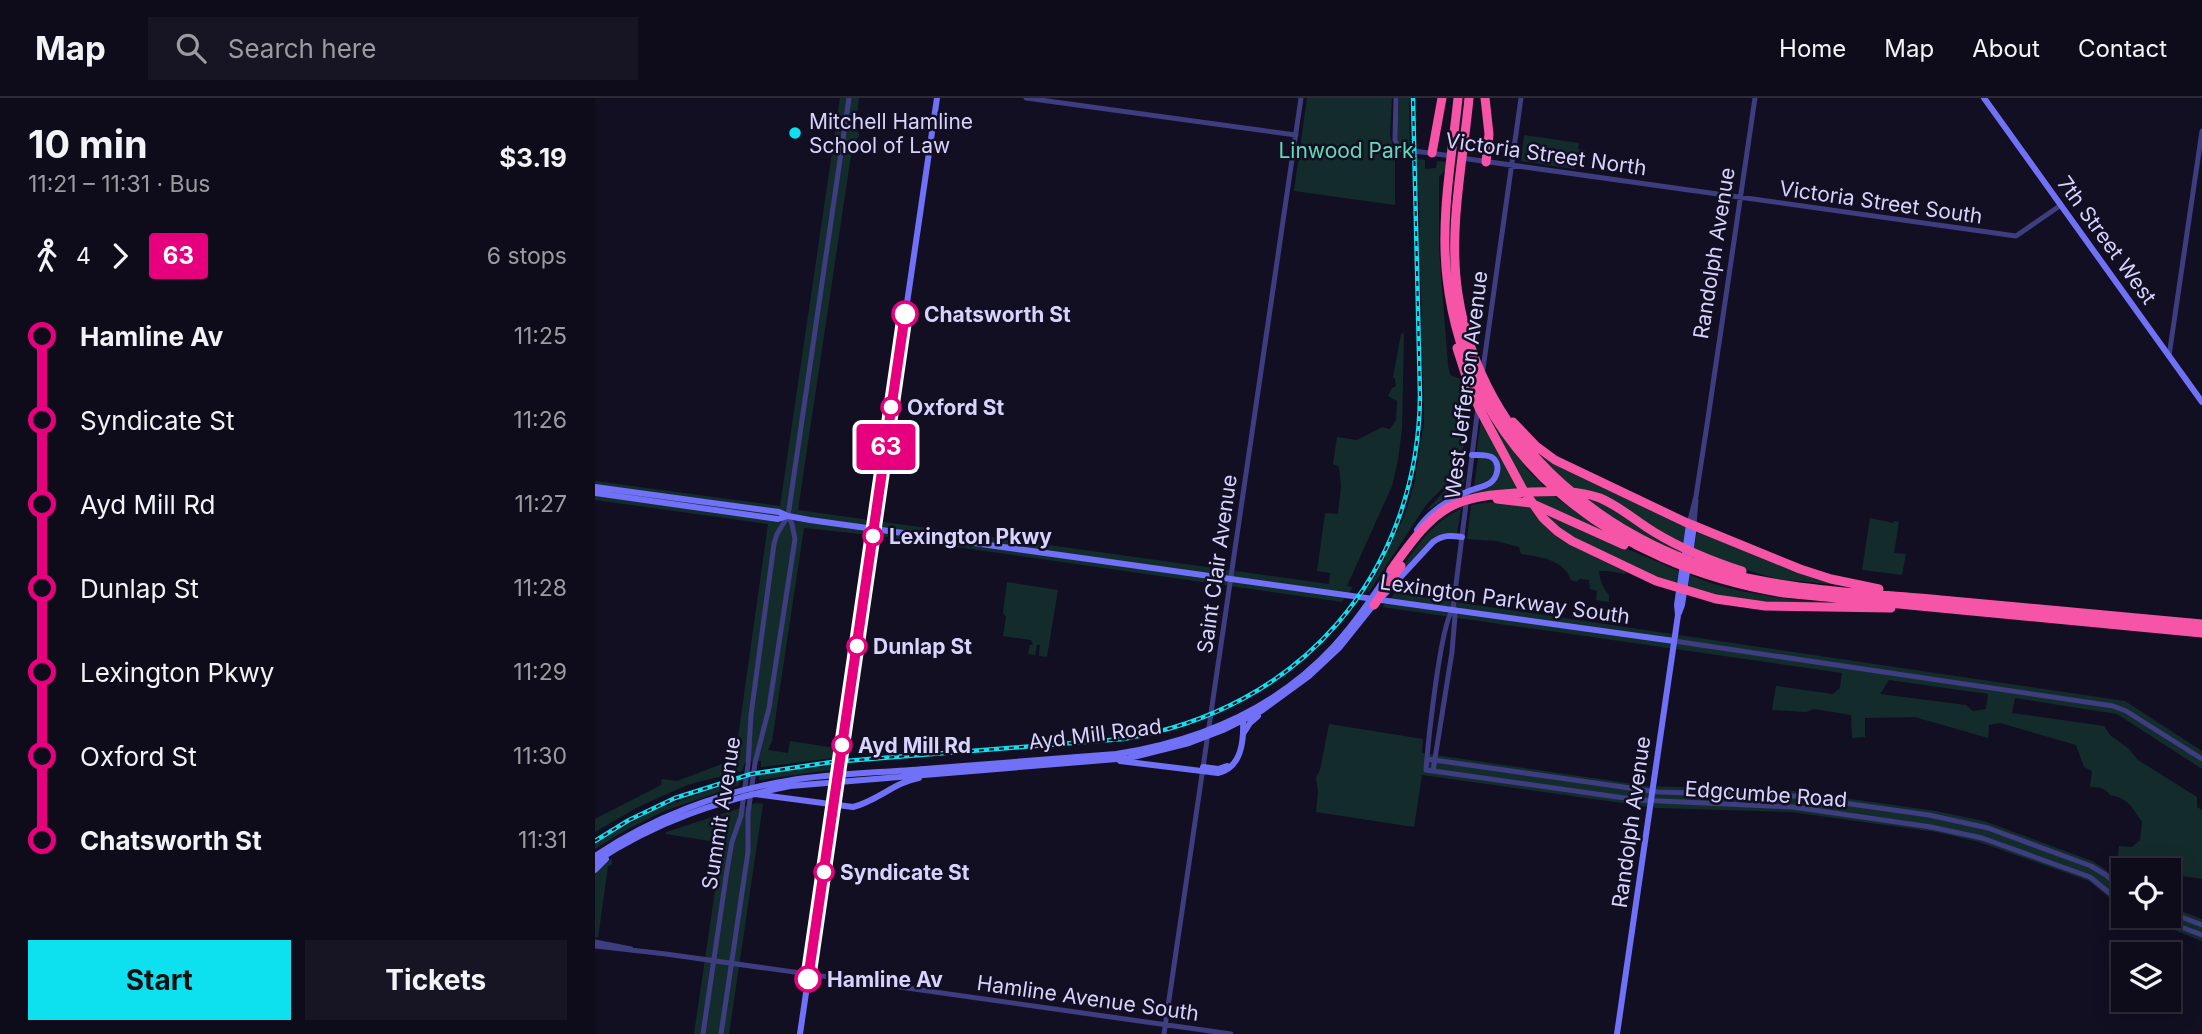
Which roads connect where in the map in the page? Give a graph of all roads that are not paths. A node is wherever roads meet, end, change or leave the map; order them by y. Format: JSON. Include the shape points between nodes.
{"nodes":[{"id":1,"x":849,"y":98,"type":"edge"},
{"id":2,"x":937,"y":98,"type":"edge"},
{"id":3,"x":1026,"y":98,"type":"edge"},
{"id":4,"x":1301,"y":98,"type":"edge"},
{"id":5,"x":1396,"y":98,"type":"edge"},
{"id":6,"x":1442,"y":98,"type":"edge"},
{"id":7,"x":1458,"y":98,"type":"edge"},
{"id":8,"x":1469,"y":98,"type":"edge"},
{"id":9,"x":1485,"y":98,"type":"edge"},
{"id":10,"x":1521,"y":98,"type":"edge"},
{"id":11,"x":1755,"y":98,"type":"edge"},
{"id":12,"x":1984,"y":98,"type":"edge"},
{"id":13,"x":2202,"y":131,"type":"edge"},
{"id":14,"x":1296,"y":135,"type":"junction"},
{"id":15,"x":1432,"y":153,"type":"junction"},
{"id":16,"x":1486,"y":162,"type":"junction"},
{"id":17,"x":1511,"y":165,"type":"junction"},
{"id":18,"x":1688,"y":190,"type":"joint"},
{"id":19,"x":1740,"y":198,"type":"junction"},
{"id":20,"x":2061,"y":205,"type":"junction"},
{"id":21,"x":1450,"y":297,"type":"junction"},
{"id":22,"x":2169,"y":356,"type":"junction"},
{"id":23,"x":1492,"y":396,"type":"junction"},
{"id":24,"x":2202,"y":402,"type":"edge"},
{"id":25,"x":1472,"y":455,"type":"junction"},
{"id":26,"x":595,"y":487,"type":"edge"},
{"id":27,"x":595,"y":493,"type":"edge"},
{"id":28,"x":788,"y":516,"type":"junction"},
{"id":29,"x":765,"y":517,"type":"junction"},
{"id":30,"x":810,"y":520,"type":"junction"},
{"id":31,"x":1692,"y":524,"type":"junction"},
{"id":32,"x":874,"y":528,"type":"junction"},
{"id":33,"x":776,"y":534,"type":"junction"},
{"id":34,"x":1462,"y":537,"type":"junction"},
{"id":35,"x":795,"y":539,"type":"junction"},
{"id":36,"x":1391,"y":570,"type":"junction"},
{"id":37,"x":1231,"y":578,"type":"junction"},
{"id":38,"x":1630,"y":580,"type":"dead end"},
{"id":39,"x":1656,"y":581,"type":"junction"},
{"id":40,"x":1724,"y":581,"type":"junction"},
{"id":41,"x":1683,"y":585,"type":"junction"},
{"id":42,"x":1790,"y":585,"type":"junction"},
{"id":43,"x":1907,"y":597,"type":"junction"},
{"id":44,"x":1374,"y":605,"type":"junction"},
{"id":45,"x":1919,"y":606,"type":"junction"},
{"id":46,"x":1453,"y":609,"type":"junction"},
{"id":47,"x":2202,"y":624,"type":"edge"},
{"id":48,"x":2202,"y":633,"type":"edge"},
{"id":49,"x":1674,"y":641,"type":"junction"},
{"id":50,"x":1280,"y":697,"type":"junction"},
{"id":51,"x":1241,"y":719,"type":"junction"},
{"id":52,"x":1242,"y":735,"type":"junction"},
{"id":53,"x":1427,"y":759,"type":"junction"},
{"id":54,"x":2202,"y":759,"type":"edge"},
{"id":55,"x":1108,"y":760,"type":"junction"},
{"id":56,"x":1435,"y":760,"type":"junction"},
{"id":57,"x":752,"y":764,"type":"junction"},
{"id":58,"x":1203,"y":769,"type":"junction"},
{"id":59,"x":1433,"y":771,"type":"junction"},
{"id":60,"x":902,"y":773,"type":"junction"},
{"id":61,"x":941,"y":773,"type":"junction"},
{"id":62,"x":1653,"y":792,"type":"junction"},
{"id":63,"x":750,"y":794,"type":"junction"},
{"id":64,"x":1651,"y":802,"type":"junction"},
{"id":65,"x":833,"y":804,"type":"junction"},
{"id":66,"x":631,"y":840,"type":"junction"},
{"id":67,"x":595,"y":856,"type":"edge"},
{"id":68,"x":595,"y":862,"type":"edge"},
{"id":69,"x":595,"y":870,"type":"edge"},
{"id":70,"x":2111,"y":880,"type":"edge"},
{"id":71,"x":2111,"y":894,"type":"edge"},
{"id":72,"x":2181,"y":917,"type":"edge"},
{"id":73,"x":2202,"y":925,"type":"edge"},
{"id":74,"x":2181,"y":927,"type":"edge"},
{"id":75,"x":2202,"y":935,"type":"edge"},
{"id":76,"x":595,"y":944,"type":"edge"},
{"id":77,"x":714,"y":961,"type":"junction"},
{"id":78,"x":732,"y":963,"type":"junction"},
{"id":79,"x":809,"y":975,"type":"junction"},
{"id":80,"x":1165,"y":1025,"type":"junction"},
{"id":81,"x":703,"y":1034,"type":"edge"},
{"id":82,"x":721,"y":1034,"type":"edge"},
{"id":83,"x":800,"y":1034,"type":"edge"},
{"id":84,"x":1164,"y":1034,"type":"edge"},
{"id":85,"x":1231,"y":1034,"type":"edge"},
{"id":86,"x":1617,"y":1034,"type":"edge"}],
"edges":[{"from":1,"to":28,"type":"street","name":"Summit Avenue"},
{"from":2,"to":32,"type":"main road"},
{"from":3,"to":14,"type":"street"},
{"from":4,"to":14,"type":"street","name":"Saint Clair Avenue"},
{"from":5,"to":15,"type":"street","name":"Victoria Street North","via":[[1399,149]]},
{"from":6,"to":15,"type":"highway"},
{"from":7,"to":21,"type":"highway","via":[[1445,240]]},
{"from":8,"to":23,"type":"highway","via":[[1455,266],[1470,344]]},
{"from":9,"to":16,"type":"highway"},
{"from":10,"to":17,"type":"street","name":"West Jefferson Avenue"},
{"from":11,"to":19,"type":"street","name":"Randolph Avenue"},
{"from":12,"to":20,"type":"main road","name":"7th Street West"},
{"from":13,"to":22,"type":"street"},
{"from":14,"to":37,"type":"street","name":"Saint Clair Avenue"},
{"from":15,"to":16,"type":"street","name":"Victoria Street North"},
{"from":16,"to":17,"type":"street","name":"Victoria Street North"},
{"from":17,"to":18,"type":"street","name":"Victoria Street North"},
{"from":17,"to":25,"type":"street","name":"West Jefferson Avenue"},
{"from":18,"to":19,"type":"street","name":"Victoria Street South"},
{"from":19,"to":20,"type":"street","name":"Victoria Street South","via":[[2016,236]]},
{"from":19,"to":31,"type":"street","name":"Randolph Avenue"},
{"from":20,"to":22,"type":"main road","name":"7th Street West"},
{"from":21,"to":39,"type":"highway","via":[[1466,376],[1488,426],[1532,502],[1572,541]]},
{"from":21,"to":40,"type":"highway","via":[[1468,362],[1490,410],[1539,475],[1611,532],[1674,564]]},
{"from":22,"to":24,"type":"main road","name":"7th Street West"},
{"from":23,"to":31,"type":"highway","via":[[1527,438],[1550,456]]},
{"from":23,"to":42,"type":"highway","via":[[1515,433],[1551,475],[1588,506],[1677,556],[1738,576]]},
{"from":25,"to":34,"type":"street","name":"West Jefferson Avenue"},
{"from":25,"to":36,"type":"main road","via":[[1495,460],[1494,478],[1434,511]]},
{"from":26,"to":28,"type":"main road"},
{"from":27,"to":29,"type":"main road"},
{"from":28,"to":29,"type":"main road"},
{"from":28,"to":30,"type":"main road","name":"Lexington Parkway South"},
{"from":28,"to":33,"type":"street","name":"Summit Avenue"},
{"from":28,"to":35,"type":"street","name":"Summit Avenue"},
{"from":29,"to":33,"type":"street"},
{"from":30,"to":32,"type":"main road","name":"Lexington Parkway South"},
{"from":30,"to":35,"type":"street","via":[[800,524]]},
{"from":31,"to":41,"type":"main road","name":"Randolph Avenue"},
{"from":31,"to":43,"type":"highway","via":[[1808,572]]},
{"from":32,"to":37,"type":"main road","name":"Lexington Parkway South"},
{"from":32,"to":65,"type":"main road"},
{"from":33,"to":57,"type":"street","name":"Summit Avenue","via":[[751,715]]},
{"from":34,"to":44,"type":"main road","name":"Ayd Mill Road","via":[[1450,535],[1433,542]]},
{"from":34,"to":46,"type":"street","name":"West Jefferson Avenue"},
{"from":35,"to":57,"type":"street","name":"Summit Avenue","via":[[769,708]]},
{"from":36,"to":42,"type":"highway","name":"Ayd Mill Road","via":[[1422,527],[1458,502],[1484,495],[1558,491],[1603,500],[1697,555]]},
{"from":36,"to":51,"type":"main road","name":"Ayd Mill Road","via":[[1331,649]]},
{"from":37,"to":46,"type":"main road","name":"Lexington Parkway South"},
{"from":37,"to":58,"type":"street","name":"Saint Clair Avenue"},
{"from":38,"to":39,"type":"highway"},
{"from":39,"to":41,"type":"highway"},
{"from":40,"to":44,"type":"highway","via":[[1648,556],[1531,503],[1494,499],[1460,508],[1432,526]]},
{"from":40,"to":45,"type":"highway","via":[[1784,593]]},
{"from":41,"to":45,"type":"highway","via":[[1735,603],[1765,606]]},
{"from":41,"to":49,"type":"main road","name":"Randolph Avenue"},
{"from":42,"to":43,"type":"highway"},
{"from":43,"to":47,"type":"highway"},
{"from":44,"to":50,"type":"main road","name":"Ayd Mill Road","via":[[1340,647]]},
{"from":45,"to":48,"type":"highway"},
{"from":46,"to":49,"type":"main road","name":"Lexington Parkway South"},
{"from":46,"to":53,"type":"street","via":[[1443,641]]},
{"from":46,"to":56,"type":"street","via":[[1452,652]]},
{"from":49,"to":54,"type":"street","name":"Lexington Parkway South","via":[[2113,706]]},
{"from":49,"to":62,"type":"main road","name":"Randolph Avenue"},
{"from":50,"to":51,"type":"main road","name":"Ayd Mill Road"},
{"from":50,"to":52,"type":"main road"},
{"from":51,"to":52,"type":"main road"},
{"from":51,"to":55,"type":"main road","name":"Ayd Mill Road","via":[[1189,743]]},
{"from":51,"to":58,"type":"main road","via":[[1232,762]]},
{"from":51,"to":60,"type":"main road","name":"Ayd Mill Road","via":[[1150,749]]},
{"from":52,"to":58,"type":"main road","via":[[1232,767],[1218,773]]},
{"from":53,"to":56,"type":"street","name":"Edgcumbe Road"},
{"from":53,"to":59,"type":"street","via":[[1426,770]]},
{"from":55,"to":58,"type":"main road"},
{"from":55,"to":61,"type":"main road","name":"Ayd Mill Road"},
{"from":56,"to":59,"type":"street"},
{"from":56,"to":62,"type":"street","name":"Edgcumbe Road"},
{"from":57,"to":77,"type":"street","name":"Summit Avenue","via":[[730,854]]},
{"from":57,"to":78,"type":"street","name":"Summit Avenue","via":[[748,852]]},
{"from":58,"to":80,"type":"street","name":"Saint Clair Avenue"},
{"from":59,"to":64,"type":"street","name":"Edgcumbe Road"},
{"from":60,"to":61,"type":"main road","name":"Ayd Mill Road"},
{"from":60,"to":63,"type":"main road","name":"Ayd Mill Road"},
{"from":60,"to":65,"type":"main road","via":[[861,801]]},
{"from":60,"to":67,"type":"main road","name":"Ayd Mill Road","via":[[789,780],[735,792],[647,826]]},
{"from":61,"to":65,"type":"main road","via":[[905,781],[858,806]]},
{"from":62,"to":64,"type":"main road","name":"Randolph Avenue"},
{"from":62,"to":70,"type":"street","name":"Edgcumbe Road","via":[[1794,796],[1929,816],[1984,827],[2091,866]]},
{"from":63,"to":65,"type":"main road"},
{"from":63,"to":66,"type":"main road","name":"Ayd Mill Road","via":[[691,812]]},
{"from":64,"to":71,"type":"street","name":"Edgcumbe Road","via":[[1793,807],[1931,827],[1982,838],[2094,879]]},
{"from":64,"to":86,"type":"main road","name":"Randolph Avenue"},
{"from":65,"to":79,"type":"main road"},
{"from":66,"to":68,"type":"main road","name":"Ayd Mill Road"},
{"from":66,"to":69,"type":"main road"},
{"from":72,"to":73,"type":"street"},
{"from":74,"to":75,"type":"street"},
{"from":76,"to":77,"type":"street","name":"Hamline Avenue South"},
{"from":77,"to":78,"type":"street","name":"Hamline Avenue South"},
{"from":77,"to":81,"type":"street","name":"Summit Avenue"},
{"from":78,"to":79,"type":"street","name":"Hamline Avenue South"},
{"from":78,"to":82,"type":"street","name":"Summit Avenue"},
{"from":79,"to":80,"type":"street","name":"Hamline Avenue South"},
{"from":79,"to":83,"type":"main road"},
{"from":80,"to":84,"type":"street","name":"Saint Clair Avenue"},
{"from":80,"to":85,"type":"street","name":"Hamline Avenue South"}]}
